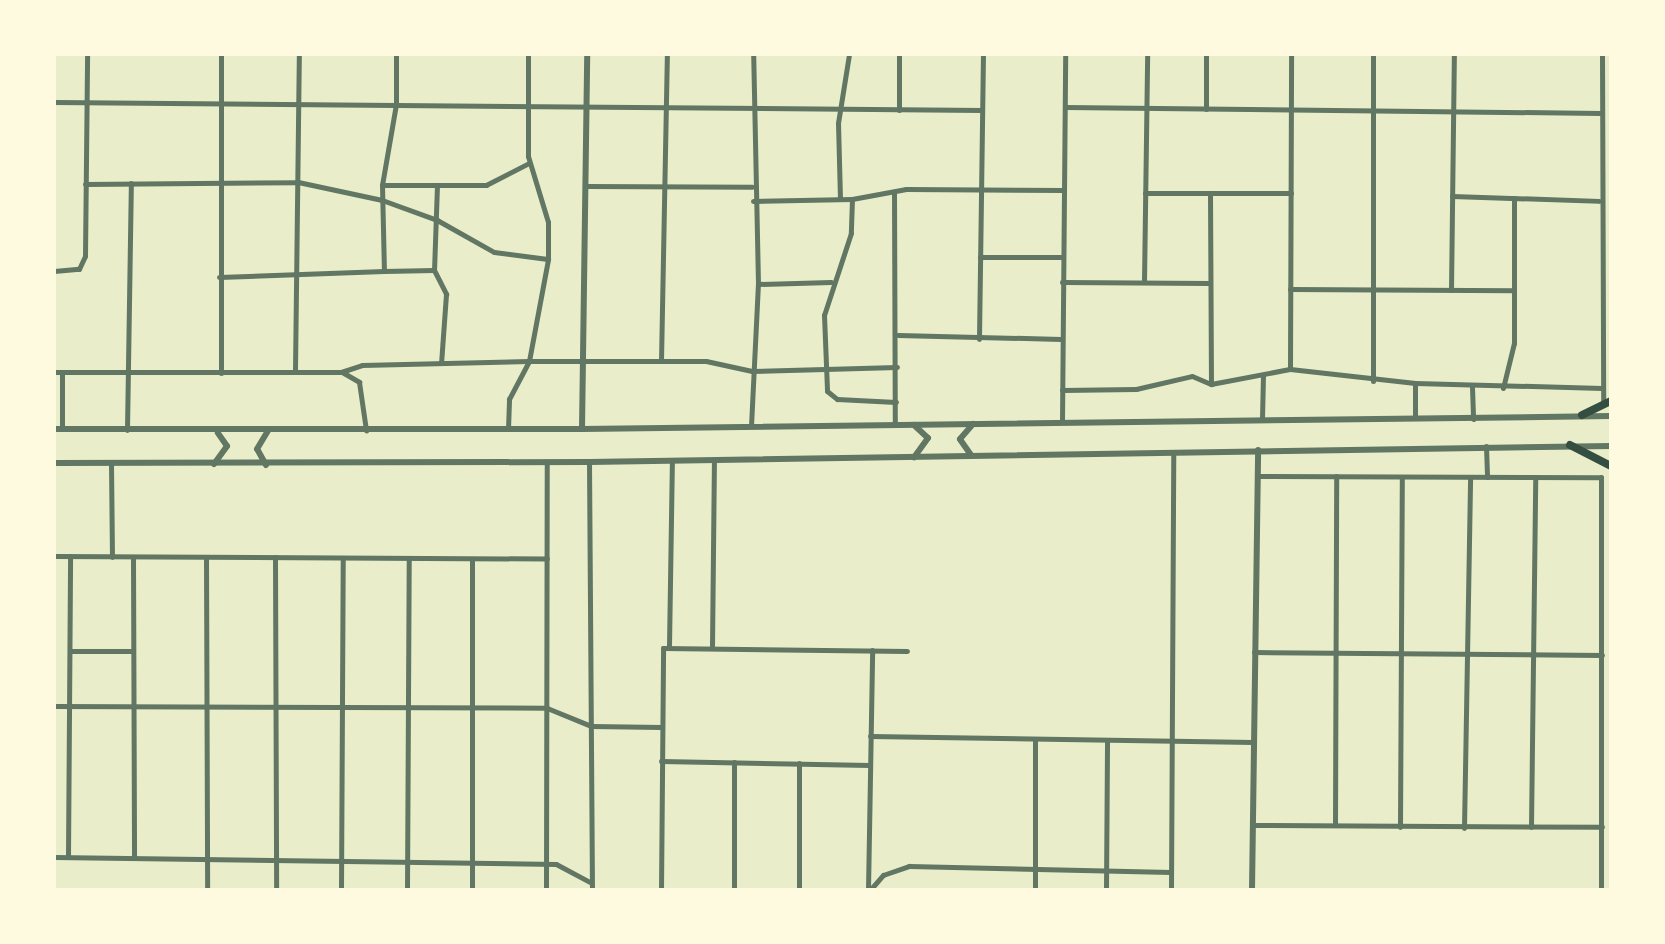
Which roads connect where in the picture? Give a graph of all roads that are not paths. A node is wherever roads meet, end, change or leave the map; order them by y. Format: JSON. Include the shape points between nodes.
{"nodes":[{"id":1,"x":87,"y":54,"type":"edge"},
{"id":2,"x":221,"y":54,"type":"edge"},
{"id":3,"x":299,"y":54,"type":"edge"},
{"id":4,"x":396,"y":54,"type":"edge"},
{"id":5,"x":528,"y":54,"type":"edge"},
{"id":6,"x":587,"y":54,"type":"edge"},
{"id":7,"x":667,"y":54,"type":"edge"},
{"id":8,"x":753,"y":54,"type":"edge"},
{"id":9,"x":849,"y":54,"type":"edge"},
{"id":10,"x":899,"y":54,"type":"edge"},
{"id":11,"x":983,"y":54,"type":"edge"},
{"id":12,"x":1065,"y":54,"type":"edge"},
{"id":13,"x":1147,"y":54,"type":"edge"},
{"id":14,"x":1206,"y":54,"type":"edge"},
{"id":15,"x":1291,"y":54,"type":"edge"},
{"id":16,"x":1373,"y":54,"type":"edge"},
{"id":17,"x":1454,"y":54,"type":"edge"},
{"id":18,"x":1602,"y":54,"type":"edge"},
{"id":19,"x":54,"y":102,"type":"edge"},
{"id":20,"x":87,"y":103,"type":"junction"},
{"id":21,"x":298,"y":103,"type":"junction"},
{"id":22,"x":396,"y":104,"type":"junction"},
{"id":23,"x":221,"y":105,"type":"junction"},
{"id":24,"x":529,"y":105,"type":"junction"},
{"id":25,"x":587,"y":106,"type":"junction"},
{"id":26,"x":1065,"y":107,"type":"junction"},
{"id":27,"x":665,"y":108,"type":"junction"},
{"id":28,"x":1146,"y":109,"type":"junction"},
{"id":29,"x":1206,"y":109,"type":"junction"},
{"id":30,"x":753,"y":110,"type":"junction"},
{"id":31,"x":839,"y":110,"type":"junction"},
{"id":32,"x":899,"y":110,"type":"junction"},
{"id":33,"x":982,"y":110,"type":"junction"},
{"id":34,"x":1291,"y":112,"type":"junction"},
{"id":35,"x":1600,"y":113,"type":"junction"},
{"id":36,"x":1373,"y":114,"type":"junction"},
{"id":37,"x":1453,"y":115,"type":"junction"},
{"id":38,"x":529,"y":163,"type":"junction"},
{"id":39,"x":219,"y":181,"type":"junction"},
{"id":40,"x":298,"y":182,"type":"junction"},
{"id":41,"x":131,"y":183,"type":"junction"},
{"id":42,"x":85,"y":184,"type":"junction"},
{"id":43,"x":382,"y":185,"type":"junction"},
{"id":44,"x":437,"y":185,"type":"junction"},
{"id":45,"x":586,"y":186,"type":"junction"},
{"id":46,"x":663,"y":187,"type":"junction"},
{"id":47,"x":752,"y":187,"type":"junction"},
{"id":48,"x":981,"y":190,"type":"junction"},
{"id":49,"x":1064,"y":190,"type":"junction"},
{"id":50,"x":894,"y":192,"type":"junction"},
{"id":51,"x":1145,"y":193,"type":"junction"},
{"id":52,"x":1210,"y":193,"type":"junction"},
{"id":53,"x":1291,"y":193,"type":"junction"},
{"id":54,"x":1452,"y":196,"type":"junction"},
{"id":55,"x":1514,"y":198,"type":"junction"},
{"id":56,"x":840,"y":199,"type":"junction"},
{"id":57,"x":852,"y":199,"type":"junction"},
{"id":58,"x":382,"y":200,"type":"junction"},
{"id":59,"x":753,"y":201,"type":"junction"},
{"id":60,"x":1600,"y":201,"type":"junction"},
{"id":61,"x":437,"y":220,"type":"junction"},
{"id":62,"x":980,"y":257,"type":"junction"},
{"id":63,"x":1062,"y":257,"type":"junction"},
{"id":64,"x":548,"y":259,"type":"junction"},
{"id":65,"x":434,"y":270,"type":"junction"},
{"id":66,"x":54,"y":271,"type":"edge"},
{"id":67,"x":384,"y":271,"type":"junction"},
{"id":68,"x":297,"y":276,"type":"junction"},
{"id":69,"x":219,"y":277,"type":"junction"},
{"id":70,"x":831,"y":282,"type":"junction"},
{"id":71,"x":1062,"y":282,"type":"junction"},
{"id":72,"x":1144,"y":282,"type":"junction"},
{"id":73,"x":1209,"y":283,"type":"junction"},
{"id":74,"x":758,"y":284,"type":"junction"},
{"id":75,"x":1290,"y":289,"type":"junction"},
{"id":76,"x":1372,"y":289,"type":"junction"},
{"id":77,"x":1451,"y":290,"type":"junction"},
{"id":78,"x":1514,"y":290,"type":"junction"},
{"id":79,"x":898,"y":335,"type":"junction"},
{"id":80,"x":979,"y":339,"type":"junction"},
{"id":81,"x":1061,"y":339,"type":"junction"},
{"id":82,"x":529,"y":361,"type":"junction"},
{"id":83,"x":661,"y":361,"type":"junction"},
{"id":84,"x":441,"y":363,"type":"junction"},
{"id":85,"x":583,"y":363,"type":"junction"},
{"id":86,"x":823,"y":365,"type":"junction"},
{"id":87,"x":897,"y":367,"type":"junction"},
{"id":88,"x":1290,"y":369,"type":"junction"},
{"id":89,"x":295,"y":370,"type":"junction"},
{"id":90,"x":128,"y":371,"type":"junction"},
{"id":91,"x":752,"y":371,"type":"junction"},
{"id":92,"x":54,"y":372,"type":"edge"},
{"id":93,"x":62,"y":372,"type":"junction"},
{"id":94,"x":341,"y":372,"type":"junction"},
{"id":95,"x":221,"y":373,"type":"junction"},
{"id":96,"x":1263,"y":376,"type":"junction"},
{"id":97,"x":1373,"y":381,"type":"junction"},
{"id":98,"x":1415,"y":383,"type":"junction"},
{"id":99,"x":1211,"y":384,"type":"junction"},
{"id":100,"x":1472,"y":387,"type":"junction"},
{"id":101,"x":1503,"y":388,"type":"junction"},
{"id":102,"x":1602,"y":388,"type":"junction"},
{"id":103,"x":1062,"y":390,"type":"junction"},
{"id":104,"x":896,"y":402,"type":"junction"},
{"id":105,"x":1607,"y":404,"type":"edge"},
{"id":106,"x":1582,"y":415,"type":"junction"},
{"id":107,"x":1611,"y":416,"type":"edge"},
{"id":108,"x":1262,"y":419,"type":"junction"},
{"id":109,"x":1415,"y":419,"type":"junction"},
{"id":110,"x":1473,"y":419,"type":"junction"},
{"id":111,"x":976,"y":422,"type":"junction"},
{"id":112,"x":1062,"y":422,"type":"junction"},
{"id":113,"x":895,"y":423,"type":"junction"},
{"id":114,"x":910,"y":424,"type":"junction"},
{"id":115,"x":751,"y":426,"type":"junction"},
{"id":116,"x":54,"y":429,"type":"edge"},
{"id":117,"x":62,"y":429,"type":"junction"},
{"id":118,"x":508,"y":429,"type":"junction"},
{"id":119,"x":582,"y":429,"type":"junction"},
{"id":120,"x":127,"y":430,"type":"junction"},
{"id":121,"x":366,"y":430,"type":"junction"},
{"id":122,"x":213,"y":431,"type":"junction"},
{"id":123,"x":268,"y":431,"type":"junction"},
{"id":124,"x":1486,"y":445,"type":"junction"},
{"id":125,"x":1570,"y":445,"type":"junction"},
{"id":126,"x":1611,"y":446,"type":"edge"},
{"id":127,"x":1258,"y":450,"type":"junction"},
{"id":128,"x":1173,"y":452,"type":"junction"},
{"id":129,"x":972,"y":456,"type":"junction"},
{"id":130,"x":914,"y":457,"type":"junction"},
{"id":131,"x":714,"y":460,"type":"junction"},
{"id":132,"x":672,"y":461,"type":"junction"},
{"id":133,"x":547,"y":462,"type":"junction"},
{"id":134,"x":589,"y":462,"type":"junction"},
{"id":135,"x":54,"y":463,"type":"edge"},
{"id":136,"x":111,"y":463,"type":"junction"},
{"id":137,"x":214,"y":464,"type":"junction"},
{"id":138,"x":266,"y":465,"type":"junction"},
{"id":139,"x":1611,"y":466,"type":"edge"},
{"id":140,"x":1257,"y":476,"type":"junction"},
{"id":141,"x":1336,"y":476,"type":"junction"},
{"id":142,"x":1470,"y":477,"type":"junction"},
{"id":143,"x":1487,"y":477,"type":"junction"},
{"id":144,"x":1535,"y":477,"type":"junction"},
{"id":145,"x":1402,"y":478,"type":"junction"},
{"id":146,"x":54,"y":556,"type":"edge"},
{"id":147,"x":70,"y":556,"type":"junction"},
{"id":148,"x":112,"y":557,"type":"junction"},
{"id":149,"x":133,"y":557,"type":"junction"},
{"id":150,"x":206,"y":557,"type":"junction"},
{"id":151,"x":275,"y":557,"type":"junction"},
{"id":152,"x":343,"y":558,"type":"junction"},
{"id":153,"x":409,"y":558,"type":"junction"},
{"id":154,"x":472,"y":559,"type":"junction"},
{"id":155,"x":547,"y":559,"type":"junction"},
{"id":156,"x":669,"y":646,"type":"junction"},
{"id":157,"x":712,"y":647,"type":"junction"},
{"id":158,"x":872,"y":650,"type":"junction"},
{"id":159,"x":70,"y":651,"type":"junction"},
{"id":160,"x":133,"y":651,"type":"junction"},
{"id":161,"x":907,"y":651,"type":"dead end"},
{"id":162,"x":1253,"y":652,"type":"junction"},
{"id":163,"x":1335,"y":653,"type":"junction"},
{"id":164,"x":1401,"y":655,"type":"junction"},
{"id":165,"x":1466,"y":655,"type":"junction"},
{"id":166,"x":1532,"y":655,"type":"junction"},
{"id":167,"x":1602,"y":655,"type":"junction"},
{"id":168,"x":54,"y":706,"type":"edge"},
{"id":169,"x":69,"y":706,"type":"junction"},
{"id":170,"x":134,"y":707,"type":"junction"},
{"id":171,"x":207,"y":707,"type":"junction"},
{"id":172,"x":275,"y":707,"type":"junction"},
{"id":173,"x":342,"y":708,"type":"junction"},
{"id":174,"x":409,"y":708,"type":"junction"},
{"id":175,"x":472,"y":708,"type":"junction"},
{"id":176,"x":547,"y":708,"type":"junction"},
{"id":177,"x":591,"y":726,"type":"junction"},
{"id":178,"x":661,"y":727,"type":"junction"},
{"id":179,"x":870,"y":736,"type":"junction"},
{"id":180,"x":1035,"y":739,"type":"junction"},
{"id":181,"x":1107,"y":740,"type":"junction"},
{"id":182,"x":1172,"y":742,"type":"junction"},
{"id":183,"x":1253,"y":742,"type":"junction"},
{"id":184,"x":661,"y":761,"type":"junction"},
{"id":185,"x":734,"y":762,"type":"junction"},
{"id":186,"x":799,"y":763,"type":"junction"},
{"id":187,"x":870,"y":765,"type":"junction"},
{"id":188,"x":1253,"y":825,"type":"junction"},
{"id":189,"x":1335,"y":825,"type":"junction"},
{"id":190,"x":1400,"y":827,"type":"junction"},
{"id":191,"x":1531,"y":827,"type":"junction"},
{"id":192,"x":1602,"y":827,"type":"junction"},
{"id":193,"x":1464,"y":828,"type":"junction"},
{"id":194,"x":54,"y":857,"type":"edge"},
{"id":195,"x":68,"y":857,"type":"junction"},
{"id":196,"x":134,"y":858,"type":"junction"},
{"id":197,"x":207,"y":860,"type":"junction"},
{"id":198,"x":276,"y":861,"type":"junction"},
{"id":199,"x":341,"y":862,"type":"junction"},
{"id":200,"x":407,"y":863,"type":"junction"},
{"id":201,"x":472,"y":865,"type":"junction"},
{"id":202,"x":546,"y":866,"type":"junction"},
{"id":203,"x":1035,"y":871,"type":"junction"},
{"id":204,"x":1106,"y":872,"type":"junction"},
{"id":205,"x":1171,"y":872,"type":"junction"},
{"id":206,"x":590,"y":882,"type":"junction"},
{"id":207,"x":207,"y":890,"type":"edge"},
{"id":208,"x":276,"y":890,"type":"edge"},
{"id":209,"x":341,"y":890,"type":"edge"},
{"id":210,"x":407,"y":890,"type":"edge"},
{"id":211,"x":472,"y":890,"type":"edge"},
{"id":212,"x":546,"y":890,"type":"edge"},
{"id":213,"x":592,"y":890,"type":"edge"},
{"id":214,"x":661,"y":890,"type":"edge"},
{"id":215,"x":734,"y":890,"type":"edge"},
{"id":216,"x":799,"y":890,"type":"edge"},
{"id":217,"x":869,"y":890,"type":"edge"},
{"id":218,"x":1035,"y":890,"type":"edge"},
{"id":219,"x":1106,"y":890,"type":"edge"},
{"id":220,"x":1171,"y":890,"type":"edge"},
{"id":221,"x":1252,"y":890,"type":"edge"},
{"id":222,"x":1601,"y":890,"type":"edge"}],
"edges":[{"from":1,"to":20,"type":"street"},
{"from":2,"to":23,"type":"street"},
{"from":3,"to":21,"type":"street"},
{"from":4,"to":22,"type":"street"},
{"from":5,"to":24,"type":"street"},
{"from":6,"to":25,"type":"street"},
{"from":7,"to":27,"type":"street"},
{"from":8,"to":30,"type":"street"},
{"from":9,"to":31,"type":"street"},
{"from":10,"to":32,"type":"street"},
{"from":11,"to":33,"type":"street"},
{"from":12,"to":26,"type":"street"},
{"from":13,"to":28,"type":"street"},
{"from":14,"to":29,"type":"street"},
{"from":15,"to":34,"type":"street"},
{"from":16,"to":36,"type":"street"},
{"from":17,"to":37,"type":"street"},
{"from":18,"to":35,"type":"street"},
{"from":19,"to":20,"type":"street"},
{"from":20,"to":23,"type":"street"},
{"from":20,"to":42,"type":"street"},
{"from":21,"to":22,"type":"street"},
{"from":21,"to":23,"type":"street"},
{"from":21,"to":40,"type":"street"},
{"from":22,"to":24,"type":"street"},
{"from":22,"to":43,"type":"street"},
{"from":23,"to":39,"type":"street"},
{"from":24,"to":25,"type":"street"},
{"from":24,"to":38,"type":"street"},
{"from":25,"to":27,"type":"street"},
{"from":25,"to":45,"type":"street"},
{"from":26,"to":28,"type":"street"},
{"from":26,"to":49,"type":"street"},
{"from":27,"to":30,"type":"street"},
{"from":27,"to":46,"type":"street"},
{"from":28,"to":29,"type":"street"},
{"from":28,"to":51,"type":"street"},
{"from":29,"to":34,"type":"street"},
{"from":30,"to":31,"type":"street"},
{"from":30,"to":47,"type":"street"},
{"from":31,"to":32,"type":"street"},
{"from":31,"to":56,"type":"street"},
{"from":32,"to":33,"type":"street"},
{"from":33,"to":48,"type":"street"},
{"from":34,"to":36,"type":"street"},
{"from":34,"to":53,"type":"street"},
{"from":35,"to":37,"type":"street"},
{"from":35,"to":60,"type":"street"},
{"from":36,"to":37,"type":"street"},
{"from":36,"to":76,"type":"street"},
{"from":37,"to":54,"type":"street"},
{"from":38,"to":44,"type":"street","via":[[486,185]]},
{"from":38,"to":64,"type":"street","via":[[548,222]]},
{"from":39,"to":40,"type":"street"},
{"from":39,"to":41,"type":"street"},
{"from":39,"to":69,"type":"street"},
{"from":40,"to":58,"type":"street"},
{"from":40,"to":68,"type":"street"},
{"from":41,"to":42,"type":"street"},
{"from":41,"to":90,"type":"street"},
{"from":42,"to":66,"type":"street","via":[[84,264]]},
{"from":43,"to":44,"type":"street"},
{"from":43,"to":58,"type":"street"},
{"from":44,"to":61,"type":"street"},
{"from":45,"to":46,"type":"street"},
{"from":45,"to":85,"type":"street"},
{"from":46,"to":47,"type":"street"},
{"from":46,"to":83,"type":"street"},
{"from":47,"to":59,"type":"street"},
{"from":48,"to":49,"type":"street"},
{"from":48,"to":50,"type":"street"},
{"from":48,"to":62,"type":"street"},
{"from":49,"to":63,"type":"street"},
{"from":50,"to":57,"type":"street"},
{"from":50,"to":79,"type":"street"},
{"from":51,"to":52,"type":"street"},
{"from":51,"to":72,"type":"street"},
{"from":52,"to":53,"type":"street"},
{"from":52,"to":73,"type":"street"},
{"from":53,"to":75,"type":"street"},
{"from":54,"to":55,"type":"street"},
{"from":54,"to":77,"type":"street"},
{"from":55,"to":60,"type":"street"},
{"from":55,"to":78,"type":"street"},
{"from":56,"to":57,"type":"street"},
{"from":56,"to":59,"type":"street"},
{"from":57,"to":70,"type":"street","via":[[851,233]]},
{"from":58,"to":61,"type":"street"},
{"from":58,"to":67,"type":"street"},
{"from":59,"to":74,"type":"street"},
{"from":60,"to":102,"type":"street"},
{"from":61,"to":64,"type":"street","via":[[494,252]]},
{"from":61,"to":65,"type":"street"},
{"from":62,"to":63,"type":"street"},
{"from":62,"to":80,"type":"street"},
{"from":63,"to":71,"type":"street"},
{"from":64,"to":82,"type":"street"},
{"from":65,"to":67,"type":"street"},
{"from":65,"to":84,"type":"street","via":[[446,294]]},
{"from":67,"to":68,"type":"street"},
{"from":68,"to":69,"type":"street"},
{"from":68,"to":89,"type":"street"},
{"from":69,"to":95,"type":"street"},
{"from":70,"to":74,"type":"street"},
{"from":70,"to":86,"type":"street","via":[[822,332]]},
{"from":71,"to":72,"type":"street"},
{"from":71,"to":81,"type":"street"},
{"from":72,"to":73,"type":"street"},
{"from":73,"to":99,"type":"street"},
{"from":74,"to":91,"type":"street"},
{"from":75,"to":76,"type":"street"},
{"from":75,"to":88,"type":"street"},
{"from":76,"to":77,"type":"street"},
{"from":76,"to":97,"type":"street"},
{"from":77,"to":78,"type":"street"},
{"from":78,"to":101,"type":"street","via":[[1514,351]]},
{"from":79,"to":80,"type":"street"},
{"from":79,"to":87,"type":"street"},
{"from":80,"to":81,"type":"street"},
{"from":81,"to":103,"type":"street"},
{"from":82,"to":84,"type":"street"},
{"from":82,"to":85,"type":"street"},
{"from":82,"to":118,"type":"street","via":[[510,393]]},
{"from":83,"to":85,"type":"street"},
{"from":83,"to":91,"type":"street","via":[[706,361]]},
{"from":84,"to":94,"type":"street","via":[[362,365]]},
{"from":85,"to":119,"type":"street"},
{"from":86,"to":87,"type":"street"},
{"from":86,"to":91,"type":"street"},
{"from":86,"to":104,"type":"street","via":[[831,397]]},
{"from":87,"to":104,"type":"street"},
{"from":88,"to":96,"type":"street"},
{"from":88,"to":97,"type":"street"},
{"from":89,"to":94,"type":"street"},
{"from":89,"to":95,"type":"street"},
{"from":90,"to":93,"type":"street"},
{"from":90,"to":95,"type":"street"},
{"from":90,"to":120,"type":"street"},
{"from":91,"to":115,"type":"street"},
{"from":92,"to":93,"type":"street"},
{"from":93,"to":117,"type":"street"},
{"from":94,"to":121,"type":"street","via":[[359,382]]},
{"from":96,"to":99,"type":"street"},
{"from":96,"to":108,"type":"street"},
{"from":97,"to":98,"type":"street"},
{"from":98,"to":100,"type":"street"},
{"from":98,"to":109,"type":"street"},
{"from":99,"to":103,"type":"street","via":[[1192,376],[1124,390]]},
{"from":100,"to":101,"type":"street"},
{"from":100,"to":110,"type":"street"},
{"from":101,"to":102,"type":"street"},
{"from":102,"to":105,"type":"street"},
{"from":103,"to":112,"type":"street"},
{"from":104,"to":113,"type":"street"},
{"from":105,"to":106,"type":"main road"},
{"from":106,"to":107,"type":"street"},
{"from":106,"to":110,"type":"street"},
{"from":108,"to":109,"type":"street"},
{"from":108,"to":112,"type":"street"},
{"from":109,"to":110,"type":"street"},
{"from":111,"to":112,"type":"street"},
{"from":111,"to":114,"type":"street"},
{"from":111,"to":129,"type":"street","via":[[961,434]]},
{"from":113,"to":114,"type":"street"},
{"from":113,"to":115,"type":"street"},
{"from":114,"to":130,"type":"street","via":[[928,438]]},
{"from":115,"to":119,"type":"street"},
{"from":116,"to":117,"type":"street"},
{"from":117,"to":120,"type":"street"},
{"from":118,"to":119,"type":"street"},
{"from":118,"to":121,"type":"street"},
{"from":120,"to":122,"type":"street"},
{"from":121,"to":123,"type":"street"},
{"from":122,"to":123,"type":"street"},
{"from":122,"to":137,"type":"street","via":[[227,443]]},
{"from":123,"to":138,"type":"street","via":[[257,449]]},
{"from":124,"to":125,"type":"street"},
{"from":124,"to":127,"type":"street"},
{"from":124,"to":143,"type":"street"},
{"from":125,"to":126,"type":"street"},
{"from":125,"to":139,"type":"main road"},
{"from":127,"to":128,"type":"street"},
{"from":127,"to":140,"type":"street"},
{"from":128,"to":129,"type":"street"},
{"from":128,"to":182,"type":"street"},
{"from":129,"to":130,"type":"street"},
{"from":130,"to":131,"type":"street"},
{"from":131,"to":132,"type":"street"},
{"from":131,"to":157,"type":"street"},
{"from":132,"to":134,"type":"street"},
{"from":132,"to":156,"type":"street"},
{"from":133,"to":134,"type":"street"},
{"from":133,"to":138,"type":"street"},
{"from":133,"to":155,"type":"street"},
{"from":134,"to":177,"type":"street"},
{"from":135,"to":136,"type":"street"},
{"from":136,"to":137,"type":"street"},
{"from":136,"to":148,"type":"street"},
{"from":137,"to":138,"type":"street"},
{"from":140,"to":141,"type":"street"},
{"from":140,"to":162,"type":"street"},
{"from":141,"to":145,"type":"street"},
{"from":141,"to":163,"type":"street"},
{"from":142,"to":143,"type":"street"},
{"from":142,"to":145,"type":"street"},
{"from":142,"to":165,"type":"street"},
{"from":143,"to":144,"type":"street"},
{"from":144,"to":166,"type":"street"},
{"from":144,"to":167,"type":"street","via":[[1595,476],[1604,481]]},
{"from":145,"to":164,"type":"street"},
{"from":146,"to":147,"type":"street"},
{"from":147,"to":148,"type":"street"},
{"from":147,"to":159,"type":"street"},
{"from":148,"to":149,"type":"street"},
{"from":149,"to":150,"type":"street"},
{"from":149,"to":160,"type":"street"},
{"from":150,"to":151,"type":"street"},
{"from":150,"to":171,"type":"street"},
{"from":151,"to":152,"type":"street"},
{"from":151,"to":172,"type":"street"},
{"from":152,"to":153,"type":"street"},
{"from":152,"to":173,"type":"street"},
{"from":153,"to":154,"type":"street"},
{"from":153,"to":174,"type":"street"},
{"from":154,"to":155,"type":"street"},
{"from":154,"to":175,"type":"street"},
{"from":155,"to":176,"type":"street"},
{"from":156,"to":157,"type":"street"},
{"from":156,"to":178,"type":"street","via":[[662,649]]},
{"from":157,"to":158,"type":"street"},
{"from":158,"to":161,"type":"street"},
{"from":158,"to":179,"type":"street"},
{"from":159,"to":160,"type":"street"},
{"from":159,"to":169,"type":"street"},
{"from":160,"to":170,"type":"street"},
{"from":162,"to":163,"type":"street"},
{"from":162,"to":183,"type":"street"},
{"from":163,"to":164,"type":"street"},
{"from":163,"to":189,"type":"street"},
{"from":164,"to":165,"type":"street"},
{"from":164,"to":190,"type":"street"},
{"from":165,"to":166,"type":"street"},
{"from":165,"to":193,"type":"street"},
{"from":166,"to":167,"type":"street"},
{"from":166,"to":191,"type":"street"},
{"from":167,"to":192,"type":"street"},
{"from":168,"to":169,"type":"street"},
{"from":169,"to":170,"type":"street"},
{"from":169,"to":195,"type":"street"},
{"from":170,"to":171,"type":"street"},
{"from":170,"to":196,"type":"street"},
{"from":171,"to":172,"type":"street"},
{"from":171,"to":197,"type":"street"},
{"from":172,"to":173,"type":"street"},
{"from":172,"to":198,"type":"street"},
{"from":173,"to":174,"type":"street"},
{"from":173,"to":199,"type":"street"},
{"from":174,"to":175,"type":"street"},
{"from":174,"to":200,"type":"street"},
{"from":175,"to":176,"type":"street"},
{"from":175,"to":201,"type":"street"},
{"from":176,"to":177,"type":"street"},
{"from":176,"to":202,"type":"street"},
{"from":177,"to":178,"type":"street"},
{"from":177,"to":206,"type":"street"},
{"from":178,"to":184,"type":"street"},
{"from":179,"to":180,"type":"street"},
{"from":179,"to":187,"type":"street"},
{"from":180,"to":181,"type":"street"},
{"from":180,"to":203,"type":"street"},
{"from":181,"to":182,"type":"street"},
{"from":181,"to":204,"type":"street"},
{"from":182,"to":183,"type":"street"},
{"from":182,"to":205,"type":"street"},
{"from":183,"to":188,"type":"street"},
{"from":184,"to":185,"type":"street"},
{"from":184,"to":214,"type":"street"},
{"from":185,"to":186,"type":"street"},
{"from":185,"to":215,"type":"street"},
{"from":186,"to":187,"type":"street"},
{"from":186,"to":216,"type":"street"},
{"from":187,"to":217,"type":"street"},
{"from":188,"to":189,"type":"street"},
{"from":188,"to":221,"type":"street"},
{"from":189,"to":190,"type":"street"},
{"from":190,"to":193,"type":"street"},
{"from":191,"to":192,"type":"street"},
{"from":191,"to":193,"type":"street"},
{"from":192,"to":222,"type":"street"},
{"from":194,"to":195,"type":"street"},
{"from":195,"to":196,"type":"street"},
{"from":196,"to":197,"type":"street"},
{"from":197,"to":198,"type":"street"},
{"from":197,"to":207,"type":"street"},
{"from":198,"to":199,"type":"street"},
{"from":198,"to":208,"type":"street"},
{"from":199,"to":200,"type":"street"},
{"from":199,"to":209,"type":"street"},
{"from":200,"to":201,"type":"street"},
{"from":200,"to":210,"type":"street"},
{"from":201,"to":202,"type":"street"},
{"from":201,"to":211,"type":"street"},
{"from":202,"to":206,"type":"street","via":[[565,867]]},
{"from":202,"to":212,"type":"street"},
{"from":203,"to":204,"type":"street"},
{"from":203,"to":217,"type":"street","via":[[909,866],[883,875]]},
{"from":203,"to":218,"type":"street"},
{"from":204,"to":205,"type":"street"},
{"from":204,"to":219,"type":"street"},
{"from":205,"to":220,"type":"street"},
{"from":206,"to":213,"type":"street"}]}
